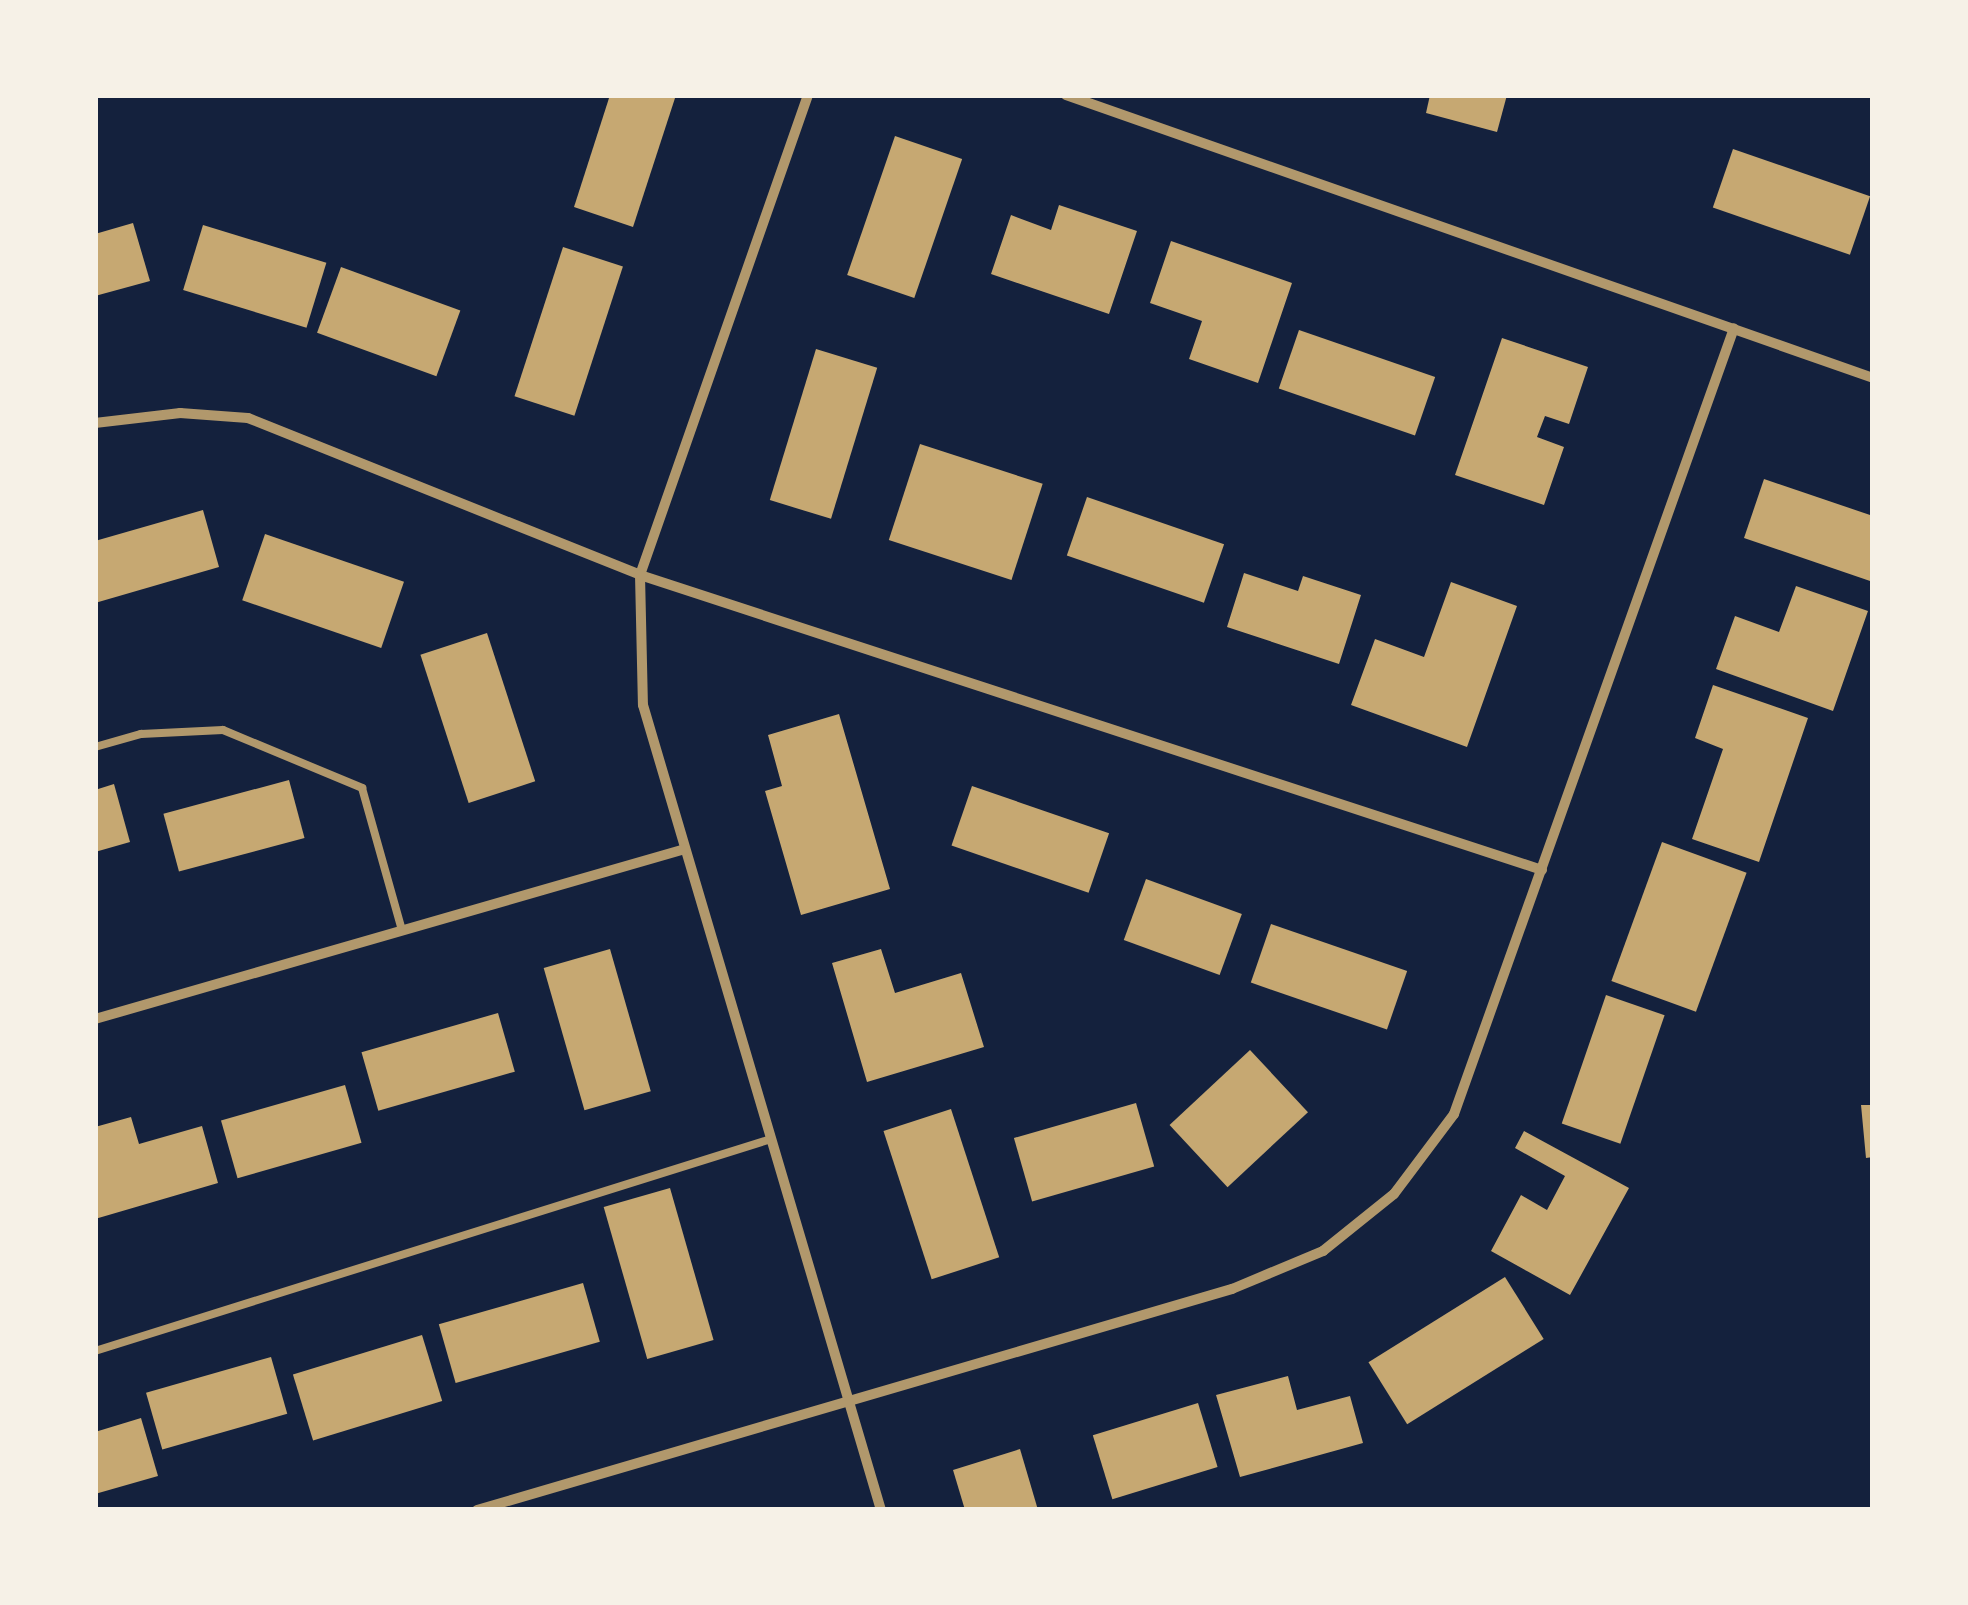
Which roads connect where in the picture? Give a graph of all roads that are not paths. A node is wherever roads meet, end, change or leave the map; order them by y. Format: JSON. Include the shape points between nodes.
{"nodes":[{"id":1,"x":808,"y":95,"type":"edge"},
{"id":2,"x":1066,"y":95,"type":"edge"},
{"id":3,"x":1734,"y":328,"type":"junction"},
{"id":4,"x":1873,"y":378,"type":"edge"},
{"id":5,"x":95,"y":422,"type":"edge"},
{"id":6,"x":640,"y":575,"type":"junction"},
{"id":7,"x":95,"y":747,"type":"edge"},
{"id":8,"x":686,"y":849,"type":"junction"},
{"id":9,"x":1542,"y":870,"type":"junction"},
{"id":10,"x":402,"y":930,"type":"junction"},
{"id":11,"x":95,"y":1018,"type":"edge"},
{"id":12,"x":771,"y":1140,"type":"junction"},
{"id":13,"x":95,"y":1351,"type":"edge"},
{"id":14,"x":848,"y":1400,"type":"junction"},
{"id":15,"x":477,"y":1510,"type":"edge"},
{"id":16,"x":880,"y":1510,"type":"edge"}],
"edges":[{"from":1,"to":6,"type":"street"},
{"from":2,"to":3,"type":"street"},
{"from":3,"to":4,"type":"street"},
{"from":3,"to":9,"type":"street"},
{"from":5,"to":6,"type":"street","via":[[180,413],[248,418]]},
{"from":6,"to":8,"type":"street","via":[[644,706]]},
{"from":6,"to":9,"type":"street"},
{"from":7,"to":10,"type":"lane","via":[[141,734],[223,730],[362,788]]},
{"from":8,"to":10,"type":"street"},
{"from":8,"to":12,"type":"street"},
{"from":9,"to":14,"type":"street","via":[[1454,1114],[1394,1194],[1323,1251],[1232,1289]]},
{"from":10,"to":11,"type":"street"},
{"from":12,"to":13,"type":"lane"},
{"from":12,"to":14,"type":"street"},
{"from":14,"to":15,"type":"street"},
{"from":14,"to":16,"type":"street"}]}
